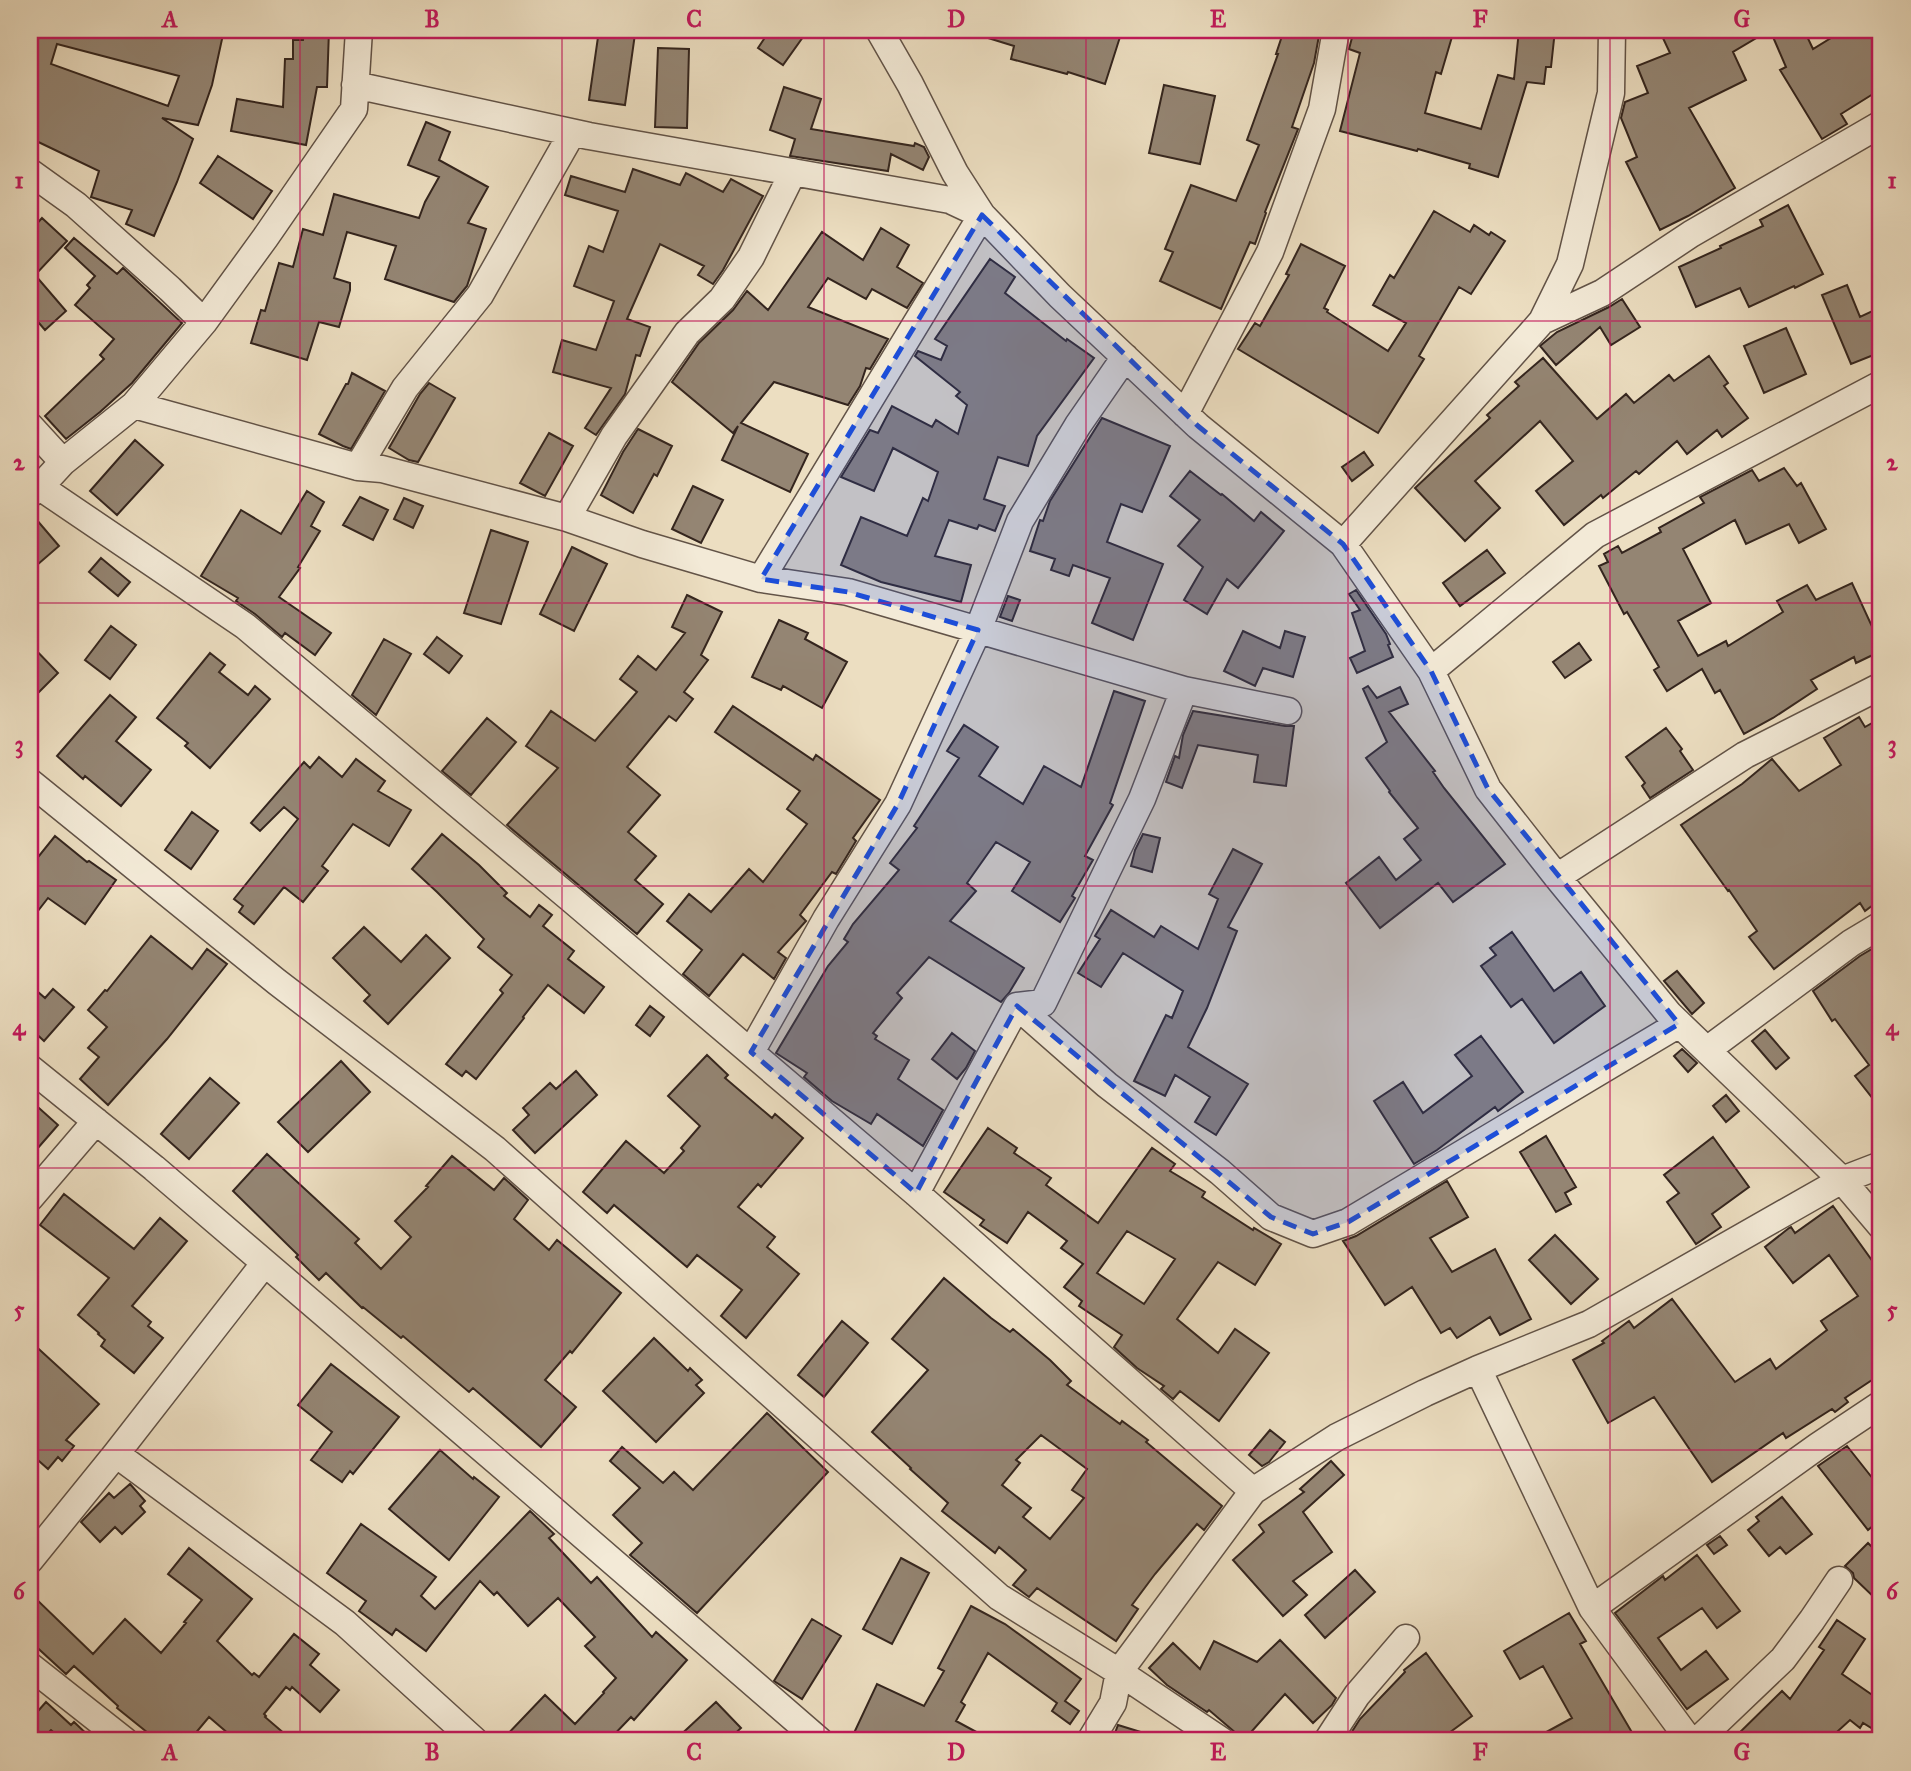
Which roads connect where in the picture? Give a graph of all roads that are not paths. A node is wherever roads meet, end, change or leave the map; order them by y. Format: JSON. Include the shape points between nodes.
{"nodes":[{"id":1,"x":359,"y":30,"type":"edge"},
{"id":2,"x":879,"y":30,"type":"edge"},
{"id":3,"x":1336,"y":30,"type":"edge"},
{"id":4,"x":1612,"y":30,"type":"edge"},
{"id":5,"x":355,"y":85,"type":"junction"},
{"id":6,"x":1881,"y":124,"type":"edge"},
{"id":7,"x":572,"y":133,"type":"junction"},
{"id":8,"x":30,"y":172,"type":"edge"},
{"id":9,"x":793,"y":172,"type":"junction"},
{"id":10,"x":982,"y":215,"type":"junction"},
{"id":11,"x":1542,"y":321,"type":"junction"},
{"id":12,"x":204,"y":322,"type":"junction"},
{"id":13,"x":1125,"y":357,"type":"junction"},
{"id":14,"x":1881,"y":384,"type":"edge"},
{"id":15,"x":134,"y":405,"type":"junction"},
{"id":16,"x":1185,"y":414,"type":"junction"},
{"id":17,"x":30,"y":426,"type":"edge"},
{"id":18,"x":63,"y":462,"type":"junction"},
{"id":19,"x":358,"y":467,"type":"junction"},
{"id":20,"x":35,"y":491,"type":"edge"},
{"id":21,"x":568,"y":518,"type":"junction"},
{"id":22,"x":1343,"y":544,"type":"junction"},
{"id":23,"x":761,"y":579,"type":"junction"},
{"id":24,"x":978,"y":630,"type":"junction"},
{"id":25,"x":1431,"y":671,"type":"junction"},
{"id":26,"x":1881,"y":686,"type":"edge"},
{"id":27,"x":1184,"y":690,"type":"junction"},
{"id":28,"x":1288,"y":710,"type":"dead end"},
{"id":29,"x":30,"y":782,"type":"edge"},
{"id":30,"x":1557,"y":877,"type":"junction"},
{"id":31,"x":1881,"y":925,"type":"edge"},
{"id":32,"x":1017,"y":1006,"type":"junction"},
{"id":33,"x":1679,"y":1024,"type":"junction"},
{"id":34,"x":1707,"y":1050,"type":"junction"},
{"id":35,"x":751,"y":1052,"type":"junction"},
{"id":36,"x":30,"y":1068,"type":"edge"},
{"id":37,"x":96,"y":1121,"type":"junction"},
{"id":38,"x":1881,"y":1165,"type":"edge"},
{"id":39,"x":1842,"y":1180,"type":"junction"},
{"id":40,"x":916,"y":1193,"type":"junction"},
{"id":41,"x":30,"y":1198,"type":"edge"},
{"id":42,"x":1881,"y":1226,"type":"edge"},
{"id":43,"x":264,"y":1264,"type":"junction"},
{"id":44,"x":1478,"y":1368,"type":"junction"},
{"id":45,"x":1881,"y":1404,"type":"edge"},
{"id":46,"x":116,"y":1454,"type":"junction"},
{"id":47,"x":1254,"y":1491,"type":"junction"},
{"id":48,"x":30,"y":1560,"type":"edge"},
{"id":49,"x":1839,"y":1580,"type":"dead end"},
{"id":50,"x":1592,"y":1608,"type":"junction"},
{"id":51,"x":1406,"y":1638,"type":"dead end"},
{"id":52,"x":30,"y":1666,"type":"edge"},
{"id":53,"x":1119,"y":1672,"type":"junction"},
{"id":54,"x":125,"y":1741,"type":"edge"},
{"id":55,"x":475,"y":1741,"type":"edge"},
{"id":56,"x":820,"y":1741,"type":"edge"},
{"id":57,"x":1090,"y":1741,"type":"edge"},
{"id":58,"x":1222,"y":1741,"type":"edge"},
{"id":59,"x":1327,"y":1741,"type":"edge"},
{"id":60,"x":1690,"y":1741,"type":"edge"},
{"id":61,"x":1697,"y":1741,"type":"edge"}],
"edges":[{"from":1,"to":5,"type":"street"},
{"from":2,"to":10,"type":"street"},
{"from":3,"to":16,"type":"street","via":[[1322,109],[1270,252]]},
{"from":4,"to":11,"type":"street","via":[[1611,93],[1570,264]]},
{"from":5,"to":7,"type":"street"},
{"from":5,"to":12,"type":"street","via":[[354,109]]},
{"from":6,"to":11,"type":"street","via":[[1691,234],[1602,293]]},
{"from":7,"to":9,"type":"street"},
{"from":7,"to":19,"type":"street","via":[[481,295],[405,388]]},
{"from":8,"to":12,"type":"street","via":[[76,205]]},
{"from":9,"to":10,"type":"street","via":[[950,200]]},
{"from":9,"to":21,"type":"street","via":[[751,257],[722,299],[687,333],[614,436]]},
{"from":10,"to":13,"type":"street"},
{"from":10,"to":23,"type":"street"},
{"from":11,"to":22,"type":"street"},
{"from":12,"to":15,"type":"street"},
{"from":13,"to":16,"type":"street"},
{"from":13,"to":24,"type":"street","via":[[1077,425],[1020,521]]},
{"from":14,"to":25,"type":"street","via":[[1595,535]]},
{"from":15,"to":18,"type":"street"},
{"from":15,"to":19,"type":"street"},
{"from":16,"to":22,"type":"street"},
{"from":17,"to":18,"type":"street"},
{"from":18,"to":20,"type":"street"},
{"from":19,"to":21,"type":"street","via":[[382,469]]},
{"from":20,"to":35,"type":"street","via":[[244,626]]},
{"from":21,"to":23,"type":"street"},
{"from":22,"to":25,"type":"street"},
{"from":23,"to":24,"type":"street","via":[[848,592]]},
{"from":24,"to":27,"type":"street"},
{"from":24,"to":35,"type":"street","via":[[898,804]]},
{"from":25,"to":30,"type":"street","via":[[1488,789]]},
{"from":26,"to":30,"type":"street","via":[[1745,755]]},
{"from":27,"to":28,"type":"street"},
{"from":27,"to":32,"type":"street","via":[[1142,799],[1043,1003]]},
{"from":29,"to":53,"type":"street","via":[[277,982],[495,1149],[999,1597]]},
{"from":30,"to":33,"type":"street"},
{"from":31,"to":34,"type":"street"},
{"from":32,"to":33,"type":"street","via":[[1107,1086],[1271,1217],[1313,1234],[1348,1222]]},
{"from":32,"to":40,"type":"street"},
{"from":33,"to":34,"type":"street"},
{"from":34,"to":39,"type":"street"},
{"from":35,"to":40,"type":"street"},
{"from":36,"to":37,"type":"street"},
{"from":37,"to":41,"type":"street"},
{"from":37,"to":43,"type":"street"},
{"from":38,"to":39,"type":"street"},
{"from":39,"to":42,"type":"street"},
{"from":39,"to":44,"type":"street","via":[[1589,1324]]},
{"from":40,"to":47,"type":"street"},
{"from":43,"to":46,"type":"street"},
{"from":43,"to":56,"type":"street"},
{"from":44,"to":47,"type":"street","via":[[1337,1437]]},
{"from":44,"to":50,"type":"street"},
{"from":45,"to":50,"type":"street"},
{"from":46,"to":48,"type":"street"},
{"from":46,"to":55,"type":"street","via":[[345,1623]]},
{"from":47,"to":53,"type":"street"},
{"from":49,"to":61,"type":"street","via":[[1783,1660]]},
{"from":50,"to":60,"type":"street"},
{"from":51,"to":59,"type":"street","via":[[1357,1695]]},
{"from":52,"to":54,"type":"street"},
{"from":53,"to":57,"type":"street","via":[[1113,1703]]},
{"from":53,"to":58,"type":"street"}]}
